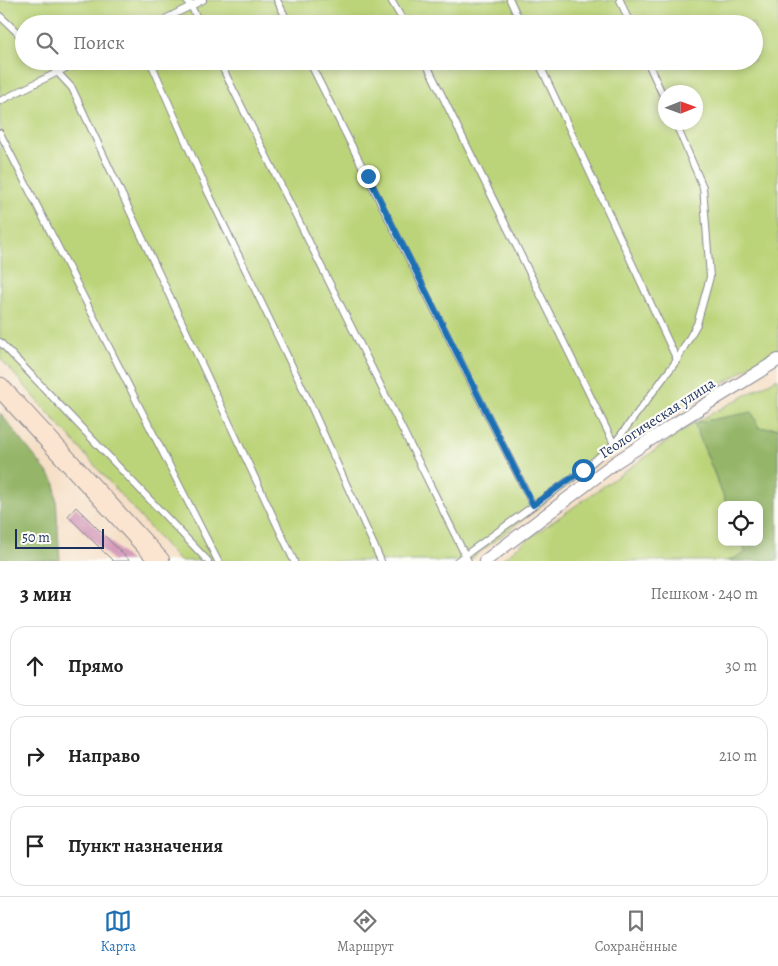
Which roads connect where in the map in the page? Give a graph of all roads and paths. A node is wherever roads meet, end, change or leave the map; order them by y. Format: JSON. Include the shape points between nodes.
{"nodes":[{"id":1,"x":186,"y":0,"type":"edge"},
{"id":2,"x":203,"y":0,"type":"edge"},
{"id":3,"x":277,"y":0,"type":"edge"},
{"id":4,"x":390,"y":0,"type":"edge"},
{"id":5,"x":510,"y":0,"type":"edge"},
{"id":6,"x":620,"y":0,"type":"edge"},
{"id":7,"x":191,"y":6,"type":"junction"},
{"id":8,"x":173,"y":15,"type":"edge"},
{"id":9,"x":196,"y":15,"type":"edge"},
{"id":10,"x":284,"y":15,"type":"edge"},
{"id":11,"x":399,"y":15,"type":"edge"},
{"id":12,"x":517,"y":15,"type":"edge"},
{"id":13,"x":626,"y":15,"type":"edge"},
{"id":14,"x":0,"y":16,"type":"edge"},
{"id":15,"x":15,"y":30,"type":"edge"},
{"id":16,"x":62,"y":70,"type":"edge"},
{"id":17,"x":154,"y":70,"type":"edge"},
{"id":18,"x":223,"y":70,"type":"edge"},
{"id":19,"x":314,"y":70,"type":"edge"},
{"id":20,"x":429,"y":70,"type":"edge"},
{"id":21,"x":542,"y":70,"type":"edge"},
{"id":22,"x":651,"y":70,"type":"edge"},
{"id":23,"x":58,"y":72,"type":"junction"},
{"id":24,"x":658,"y":85,"type":"edge"},
{"id":25,"x":0,"y":101,"type":"edge"},
{"id":26,"x":679,"y":130,"type":"edge"},
{"id":27,"x":0,"y":133,"type":"edge"},
{"id":28,"x":0,"y":342,"type":"edge"},
{"id":29,"x":677,"y":360,"type":"junction"},
{"id":30,"x":778,"y":360,"type":"edge"},
{"id":31,"x":0,"y":387,"type":"edge"},
{"id":32,"x":614,"y":444,"type":"junction"},
{"id":33,"x":533,"y":505,"type":"junction"},
{"id":34,"x":465,"y":554,"type":"junction"},
{"id":35,"x":160,"y":561,"type":"edge"},
{"id":36,"x":208,"y":561,"type":"edge"},
{"id":37,"x":218,"y":561,"type":"edge"},
{"id":38,"x":294,"y":561,"type":"edge"},
{"id":39,"x":381,"y":561,"type":"edge"},
{"id":40,"x":457,"y":561,"type":"edge"},
{"id":41,"x":468,"y":561,"type":"edge"},
{"id":42,"x":485,"y":561,"type":"edge"}],
"edges":[{"from":1,"to":7,"type":"lane"},
{"from":2,"to":7,"type":"lane"},
{"from":3,"to":10,"type":"lane"},
{"from":4,"to":11,"type":"lane"},
{"from":5,"to":12,"type":"lane"},
{"from":6,"to":13,"type":"lane"},
{"from":7,"to":8,"type":"lane"},
{"from":7,"to":9,"type":"lane"},
{"from":14,"to":15,"type":"lane"},
{"from":16,"to":23,"type":"lane"},
{"from":17,"to":39,"type":"lane"},
{"from":18,"to":34,"type":"lane"},
{"from":19,"to":33,"type":"lane"},
{"from":20,"to":32,"type":"lane"},
{"from":21,"to":29,"type":"lane"},
{"from":22,"to":24,"type":"lane"},
{"from":23,"to":25,"type":"lane"},
{"from":23,"to":38,"type":"lane","via":[[72,88]]},
{"from":26,"to":29,"type":"lane","via":[[704,187],[710,277],[697,324]]},
{"from":27,"to":37,"type":"lane"},
{"from":28,"to":36,"type":"lane"},
{"from":29,"to":32,"type":"lane"},
{"from":30,"to":42,"type":"street","name":"Геологическая улица","via":[[616,462]]},
{"from":31,"to":35,"type":"street"},
{"from":32,"to":33,"type":"lane"},
{"from":33,"to":34,"type":"lane"},
{"from":34,"to":40,"type":"lane"},
{"from":34,"to":41,"type":"lane"}]}
